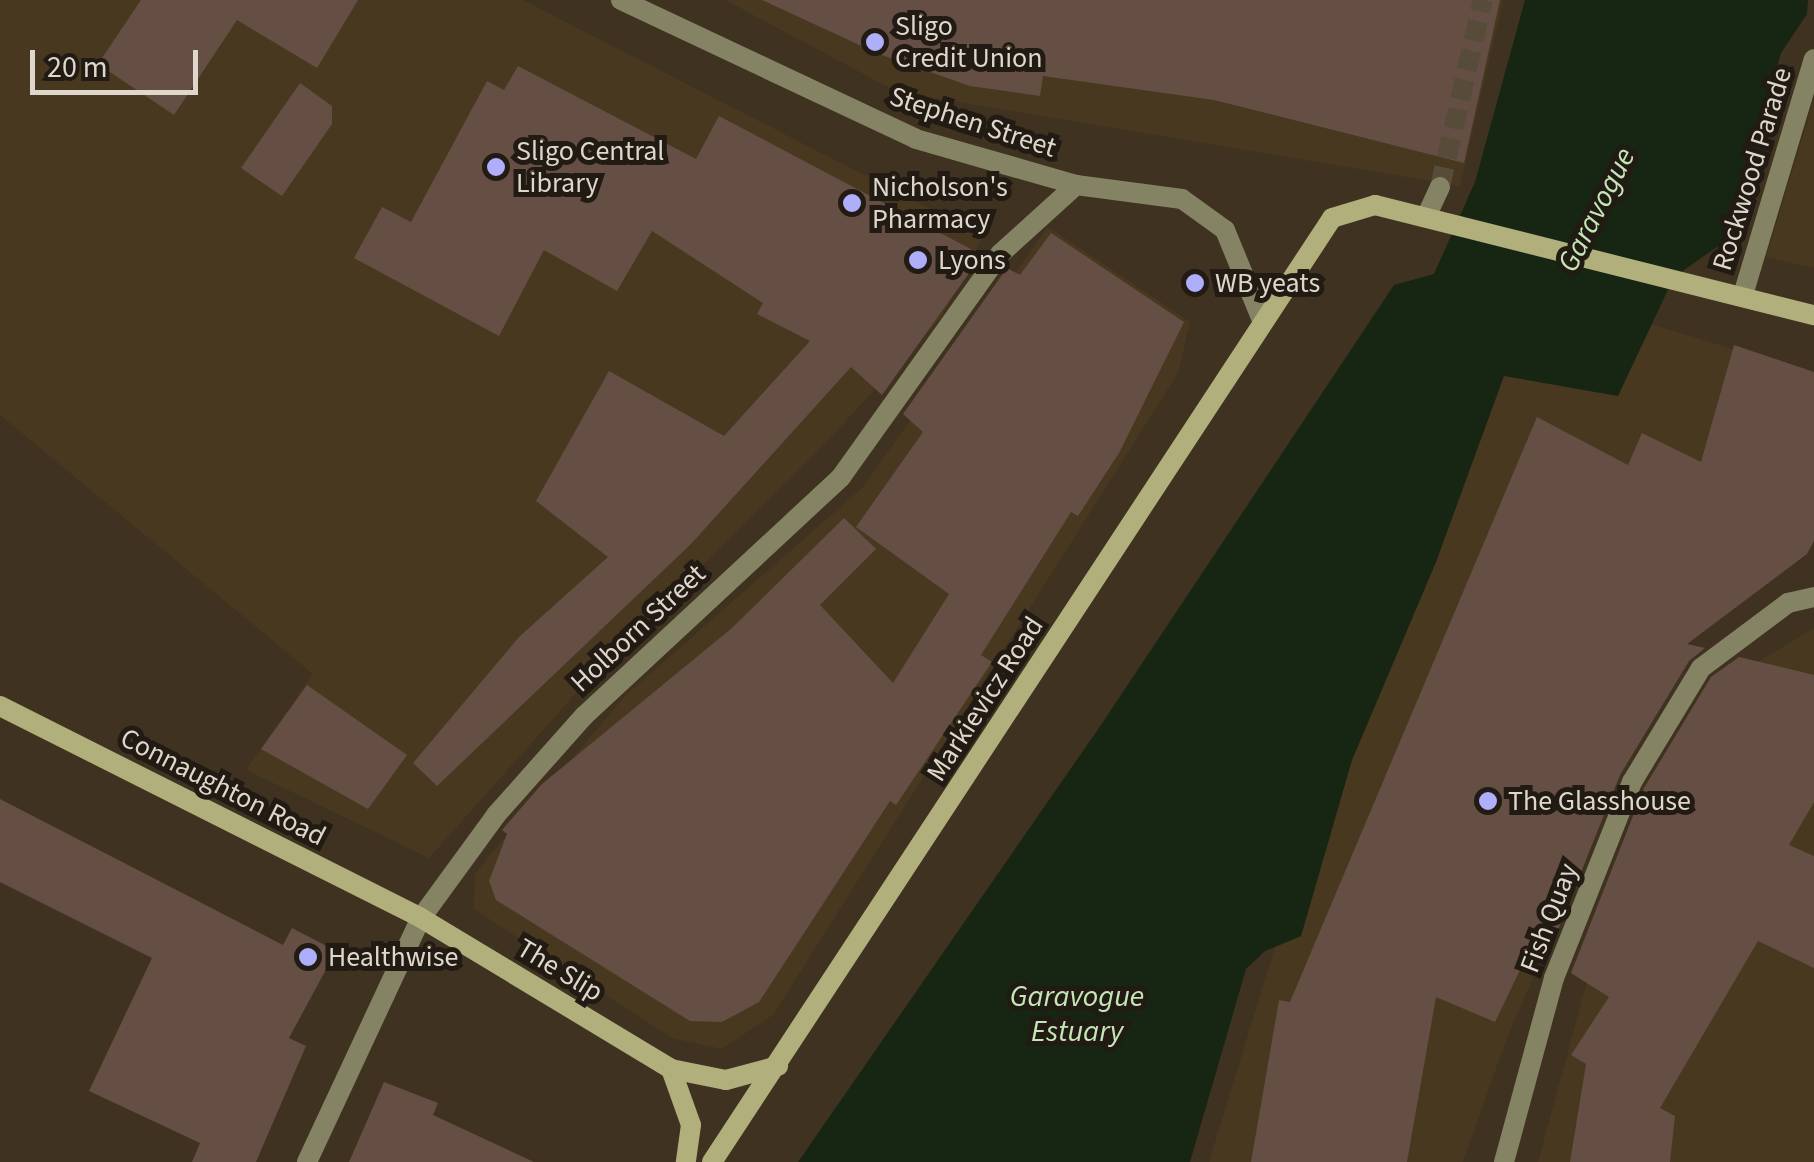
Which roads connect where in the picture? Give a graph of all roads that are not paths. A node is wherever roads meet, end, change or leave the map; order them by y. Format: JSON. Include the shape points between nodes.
{"nodes":[{"id":1,"x":621,"y":0,"type":"edge"},
{"id":2,"x":1814,"y":58,"type":"edge"},
{"id":3,"x":1076,"y":185,"type":"junction"},
{"id":4,"x":1440,"y":187,"type":"tunnel mouth"},
{"id":5,"x":1426,"y":217,"type":"junction"},
{"id":6,"x":1743,"y":295,"type":"junction"},
{"id":7,"x":1814,"y":314,"type":"edge"},
{"id":8,"x":1262,"y":320,"type":"junction"},
{"id":9,"x":1814,"y":597,"type":"edge"},
{"id":10,"x":0,"y":706,"type":"edge"},
{"id":11,"x":421,"y":918,"type":"junction"},
{"id":12,"x":778,"y":1066,"type":"junction"},
{"id":13,"x":670,"y":1068,"type":"junction"},
{"id":14,"x":307,"y":1162,"type":"edge"},
{"id":15,"x":686,"y":1162,"type":"edge"},
{"id":16,"x":712,"y":1162,"type":"edge"},
{"id":17,"x":1504,"y":1162,"type":"edge"}],
"edges":[{"from":1,"to":3,"type":"street","name":"Stephen Street","via":[[916,139]]},
{"from":2,"to":6,"type":"street","name":"Rockwood Parade"},
{"from":3,"to":8,"type":"street","name":"Stephen Street","via":[[1182,199],[1225,230]]},
{"from":3,"to":11,"type":"street","name":"Holborn Street","via":[[1000,254],[841,477],[584,716],[496,815]]},
{"from":4,"to":5,"type":"street"},
{"from":5,"to":6,"type":"main road","name":"Markievicz Road"},
{"from":5,"to":8,"type":"main road","name":"Markievicz Road","via":[[1375,205],[1332,218]]},
{"from":6,"to":7,"type":"main road","name":"Markievicz Road"},
{"from":8,"to":12,"type":"main road","name":"Markievicz Road"},
{"from":9,"to":17,"type":"street","name":"Fish Quay","via":[[1788,604],[1701,668],[1632,782],[1554,978]]},
{"from":10,"to":11,"type":"main road","name":"Connaughton Road"},
{"from":11,"to":13,"type":"main road","name":"The Slip"},
{"from":11,"to":14,"type":"street","name":"Holborn Street"},
{"from":12,"to":13,"type":"main road","name":"The Slip","via":[[726,1080]]},
{"from":12,"to":16,"type":"main road","name":"Markievicz Road"},
{"from":13,"to":15,"type":"main road","via":[[691,1126]]}]}
